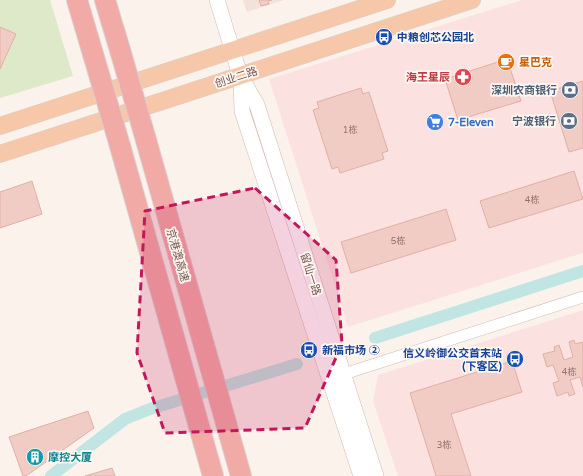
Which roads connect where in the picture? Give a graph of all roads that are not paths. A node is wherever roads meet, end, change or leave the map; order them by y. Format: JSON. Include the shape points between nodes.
{"nodes":[{"id":1,"x":78,"y":0,"type":"edge"},
{"id":2,"x":105,"y":0,"type":"edge"},
{"id":3,"x":217,"y":0,"type":"edge"},
{"id":4,"x":387,"y":0,"type":"edge"},
{"id":5,"x":472,"y":0,"type":"edge"},
{"id":6,"x":232,"y":50,"type":"junction"},
{"id":7,"x":240,"y":75,"type":"junction"},
{"id":8,"x":0,"y":126,"type":"edge"},
{"id":9,"x":0,"y":154,"type":"edge"},
{"id":10,"x":583,"y":297,"type":"edge"},
{"id":11,"x":344,"y":374,"type":"junction"},
{"id":12,"x":213,"y":476,"type":"edge"},
{"id":13,"x":241,"y":476,"type":"edge"},
{"id":14,"x":361,"y":476,"type":"edge"},
{"id":15,"x":376,"y":476,"type":"edge"}],
"edges":[{"from":1,"to":12,"type":"highway","bridge":true},
{"from":2,"to":13,"type":"highway","name":"京港澳高速","bridge":true},
{"from":3,"to":6,"type":"main road","name":"留仙一路"},
{"from":4,"to":6,"type":"main road"},
{"from":5,"to":7,"type":"main road","name":"创业二路"},
{"from":6,"to":7,"type":"main road","name":"留仙一路"},
{"from":6,"to":8,"type":"main road"},
{"from":7,"to":9,"type":"main road","name":"创业二路"},
{"from":7,"to":11,"type":"main road","name":"留仙一路","via":[[257,106]]},
{"from":7,"to":14,"type":"main road","name":"留仙一路","via":[[242,111]]},
{"from":10,"to":11,"type":"street"},
{"from":11,"to":15,"type":"main road","name":"留仙一路"}]}
